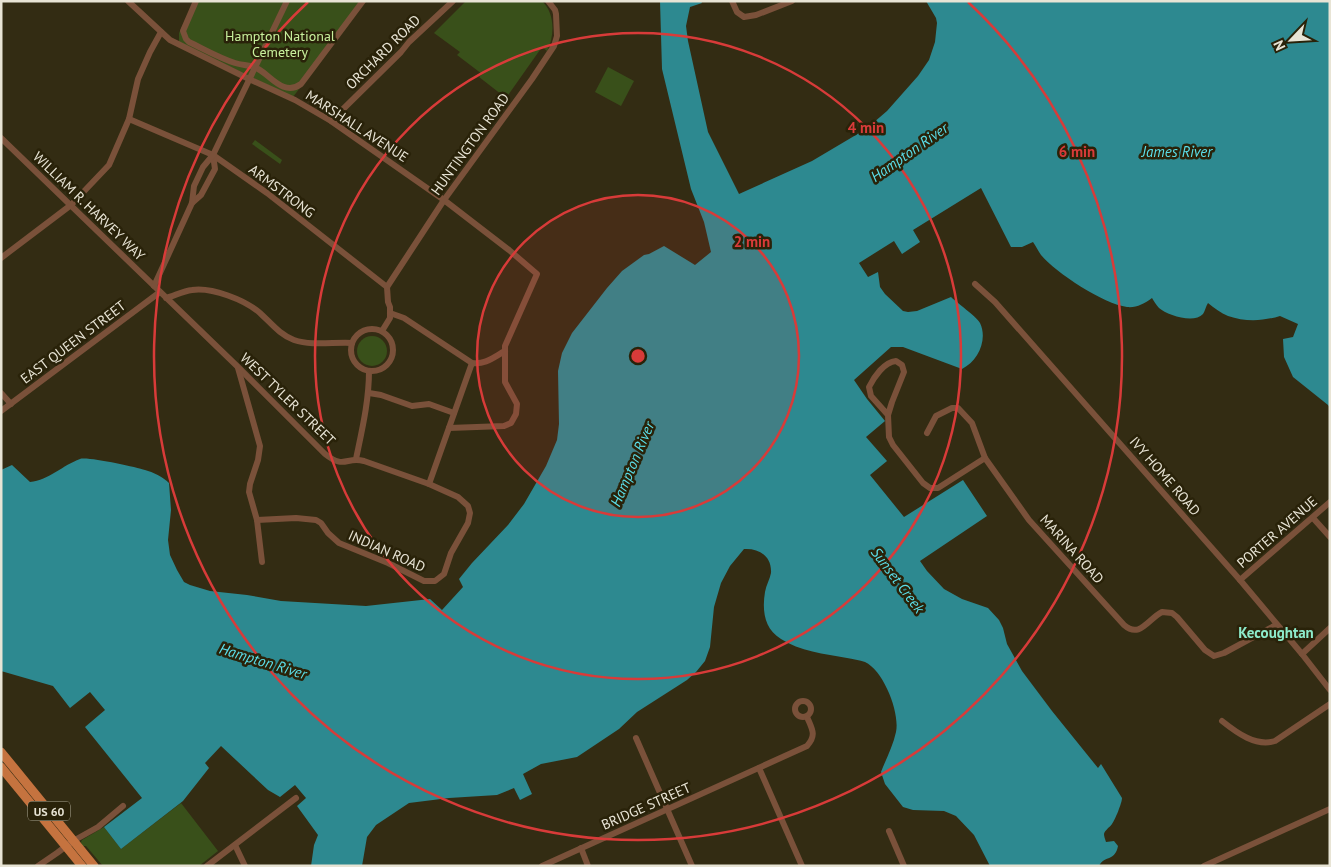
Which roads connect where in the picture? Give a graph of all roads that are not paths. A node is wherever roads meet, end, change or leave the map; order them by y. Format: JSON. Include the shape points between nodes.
{"nodes":[{"id":1,"x":128,"y":1,"type":"edge"},
{"id":2,"x":196,"y":1,"type":"edge"},
{"id":3,"x":286,"y":1,"type":"edge"},
{"id":4,"x":363,"y":1,"type":"edge"},
{"id":5,"x":453,"y":1,"type":"edge"},
{"id":6,"x":548,"y":1,"type":"edge"},
{"id":7,"x":732,"y":1,"type":"edge"},
{"id":8,"x":788,"y":2,"type":"edge"},
{"id":9,"x":161,"y":32,"type":"junction"},
{"id":10,"x":256,"y":67,"type":"junction"},
{"id":11,"x":249,"y":79,"type":"junction"},
{"id":12,"x":129,"y":119,"type":"junction"},
{"id":13,"x":331,"y":121,"type":"junction"},
{"id":14,"x":1,"y":138,"type":"edge"},
{"id":15,"x":213,"y":155,"type":"junction"},
{"id":16,"x":444,"y":200,"type":"junction"},
{"id":17,"x":192,"y":203,"type":"junction"},
{"id":18,"x":71,"y":206,"type":"junction"},
{"id":19,"x":1,"y":258,"type":"edge"},
{"id":20,"x":975,"y":284,"type":"dead end"},
{"id":21,"x":154,"y":286,"type":"junction"},
{"id":22,"x":387,"y":287,"type":"junction"},
{"id":23,"x":160,"y":292,"type":"junction"},
{"id":24,"x":166,"y":298,"type":"junction"},
{"id":25,"x":390,"y":313,"type":"junction"},
{"id":26,"x":382,"y":331,"type":"junction"},
{"id":27,"x":352,"y":343,"type":"junction"},
{"id":28,"x":505,"y":351,"type":"junction"},
{"id":29,"x":472,"y":363,"type":"junction"},
{"id":30,"x":238,"y":367,"type":"junction"},
{"id":31,"x":369,"y":371,"type":"junction"},
{"id":32,"x":1,"y":393,"type":"edge"},
{"id":33,"x":369,"y":393,"type":"junction"},
{"id":34,"x":10,"y":404,"type":"junction"},
{"id":35,"x":1,"y":412,"type":"edge"},
{"id":36,"x":454,"y":412,"type":"junction"},
{"id":37,"x":888,"y":415,"type":"junction"},
{"id":38,"x":449,"y":428,"type":"junction"},
{"id":39,"x":927,"y":433,"type":"dead end"},
{"id":40,"x":985,"y":458,"type":"junction"},
{"id":41,"x":356,"y":459,"type":"junction"},
{"id":42,"x":429,"y":484,"type":"junction"},
{"id":43,"x":1330,"y":502,"type":"edge"},
{"id":44,"x":469,"y":510,"type":"joint"},
{"id":45,"x":1313,"y":518,"type":"junction"},
{"id":46,"x":257,"y":520,"type":"junction"},
{"id":47,"x":1330,"y":537,"type":"edge"},
{"id":48,"x":262,"y":562,"type":"dead end"},
{"id":49,"x":1240,"y":580,"type":"junction"},
{"id":50,"x":1276,"y":625,"type":"junction"},
{"id":51,"x":1330,"y":628,"type":"edge"},
{"id":52,"x":1302,"y":654,"type":"junction"},
{"id":53,"x":1330,"y":690,"type":"edge"},
{"id":54,"x":1330,"y":704,"type":"edge"},
{"id":55,"x":807,"y":717,"type":"dead end"},
{"id":56,"x":1222,"y":721,"type":"dead end"},
{"id":57,"x":636,"y":738,"type":"dead end"},
{"id":58,"x":2,"y":755,"type":"edge"},
{"id":59,"x":1,"y":767,"type":"edge"},
{"id":60,"x":759,"y":768,"type":"junction"},
{"id":61,"x":296,"y":798,"type":"dead end"},
{"id":62,"x":123,"y":806,"type":"dead end"},
{"id":63,"x":1330,"y":809,"type":"edge"},
{"id":64,"x":668,"y":810,"type":"junction"},
{"id":65,"x":889,"y":831,"type":"dead end"},
{"id":66,"x":70,"y":843,"type":"junction"},
{"id":67,"x":235,"y":845,"type":"junction"},
{"id":68,"x":581,"y":848,"type":"junction"},
{"id":69,"x":38,"y":866,"type":"edge"},
{"id":70,"x":82,"y":866,"type":"edge"},
{"id":71,"x":94,"y":866,"type":"edge"},
{"id":72,"x":207,"y":866,"type":"edge"},
{"id":73,"x":245,"y":866,"type":"edge"},
{"id":74,"x":542,"y":866,"type":"edge"},
{"id":75,"x":588,"y":866,"type":"edge"},
{"id":76,"x":692,"y":866,"type":"edge"},
{"id":77,"x":802,"y":866,"type":"edge"},
{"id":78,"x":904,"y":866,"type":"edge"},
{"id":79,"x":1204,"y":866,"type":"edge"}],
"edges":[{"from":1,"to":9,"type":"street","name":"MARSHALL AVENUE"},
{"from":2,"to":10,"type":"street","via":[[184,27],[186,39],[234,63]]},
{"from":3,"to":10,"type":"street"},
{"from":4,"to":10,"type":"street","via":[[297,86],[291,88],[278,84]]},
{"from":5,"to":13,"type":"street","name":"ORCHARD ROAD"},
{"from":6,"to":16,"type":"street","name":"HUNTINGTON ROAD","via":[[555,10],[557,36],[554,46]]},
{"from":7,"to":8,"type":"street","via":[[736,12],[744,17]]},
{"from":9,"to":11,"type":"street","name":"MARSHALL AVENUE","via":[[170,40]]},
{"from":9,"to":12,"type":"street","via":[[138,79]]},
{"from":10,"to":11,"type":"street"},
{"from":11,"to":13,"type":"street","name":"MARSHALL AVENUE"},
{"from":11,"to":15,"type":"street"},
{"from":12,"to":15,"type":"street","name":"ARMSTRONG"},
{"from":12,"to":18,"type":"street","via":[[109,166]]},
{"from":13,"to":16,"type":"street","name":"MARSHALL AVENUE"},
{"from":14,"to":18,"type":"street","name":"WILLIAM R. HARVEY WAY"},
{"from":15,"to":17,"type":"street","via":[[194,186]]},
{"from":15,"to":17,"type":"street","via":[[215,169],[201,195]]},
{"from":15,"to":22,"type":"street","name":"ARMSTRONG"},
{"from":16,"to":22,"type":"street","name":"HUNTINGTON ROAD"},
{"from":16,"to":28,"type":"street","name":"MARSHALL AVENUE","via":[[537,274]]},
{"from":17,"to":21,"type":"street"},
{"from":18,"to":19,"type":"street"},
{"from":18,"to":21,"type":"street","name":"WILLIAM R. HARVEY WAY"},
{"from":20,"to":49,"type":"street","name":"IVY HOME ROAD","via":[[995,302]]},
{"from":21,"to":23,"type":"street","name":"WILLIAM R. HARVEY WAY"},
{"from":22,"to":25,"type":"street"},
{"from":23,"to":24,"type":"street","name":"WEST TYLER STREET"},
{"from":23,"to":34,"type":"street","name":"EAST QUEEN STREET"},
{"from":24,"to":27,"type":"street","via":[[192,290],[226,295],[252,307],[292,339],[313,343]]},
{"from":24,"to":30,"type":"street","name":"WEST TYLER STREET"},
{"from":25,"to":26,"type":"street"},
{"from":25,"to":29,"type":"street","via":[[404,318]]},
{"from":26,"to":27,"type":"street","via":[[364,330],[354,337]]},
{"from":26,"to":31,"type":"street","via":[[392,342],[393,357],[384,368]]},
{"from":27,"to":31,"type":"street","via":[[352,358],[362,369]]},
{"from":28,"to":29,"type":"street","via":[[486,362]]},
{"from":28,"to":38,"type":"street","via":[[505,382],[517,404],[511,423]]},
{"from":29,"to":36,"type":"street"},
{"from":30,"to":41,"type":"street","name":"WEST TYLER STREET","via":[[333,460],[346,462]]},
{"from":30,"to":46,"type":"street","via":[[260,446],[249,488]]},
{"from":31,"to":33,"type":"street"},
{"from":32,"to":34,"type":"street"},
{"from":33,"to":36,"type":"street","via":[[412,406],[429,404]]},
{"from":33,"to":41,"type":"street"},
{"from":34,"to":35,"type":"street","name":"EAST QUEEN STREET"},
{"from":36,"to":38,"type":"street"},
{"from":37,"to":37,"type":"street","via":[[904,372],[896,361],[885,366],[869,387],[871,396]]},
{"from":37,"to":40,"type":"street","via":[[890,441],[930,488],[938,488]]},
{"from":38,"to":42,"type":"street"},
{"from":39,"to":40,"type":"street","via":[[936,416],[958,408],[972,423]]},
{"from":40,"to":50,"type":"street","name":"MARINA ROAD","via":[[1029,520],[1129,629],[1140,629],[1162,612],[1172,613],[1214,656]]},
{"from":41,"to":42,"type":"street","name":"WEST TYLER STREET"},
{"from":42,"to":44,"type":"street","name":"WEST TYLER STREET","via":[[458,497]]},
{"from":43,"to":45,"type":"street","name":"PORTER AVENUE"},
{"from":44,"to":46,"type":"street","name":"INDIAN ROAD","via":[[468,523],[451,553],[444,574],[430,582],[339,543],[316,520]]},
{"from":45,"to":47,"type":"street"},
{"from":45,"to":49,"type":"street","name":"PORTER AVENUE"},
{"from":46,"to":48,"type":"street"},
{"from":49,"to":50,"type":"street","name":"IVY HOME ROAD"},
{"from":50,"to":52,"type":"street","name":"IVY HOME ROAD"},
{"from":51,"to":52,"type":"street"},
{"from":52,"to":53,"type":"street","name":"IVY HOME ROAD"},
{"from":54,"to":56,"type":"street","via":[[1268,743],[1256,742]]},
{"from":55,"to":60,"type":"street","name":"BRIDGE STREET","via":[[813,733],[807,746]]},
{"from":57,"to":64,"type":"street"},
{"from":58,"to":66,"type":"main road","number":"US 60"},
{"from":59,"to":66,"type":"main road","number":"US 60"},
{"from":60,"to":64,"type":"street","name":"BRIDGE STREET"},
{"from":60,"to":77,"type":"street"},
{"from":61,"to":67,"type":"street"},
{"from":62,"to":66,"type":"street","via":[[98,827]]},
{"from":63,"to":79,"type":"street"},
{"from":64,"to":68,"type":"street","name":"BRIDGE STREET"},
{"from":64,"to":76,"type":"street"},
{"from":65,"to":78,"type":"street"},
{"from":66,"to":69,"type":"street"},
{"from":66,"to":70,"type":"main road","number":"US 60"},
{"from":66,"to":71,"type":"main road","number":"US 60"},
{"from":67,"to":72,"type":"street"},
{"from":67,"to":73,"type":"street"},
{"from":68,"to":74,"type":"street","name":"BRIDGE STREET"},
{"from":68,"to":75,"type":"street"}]}
